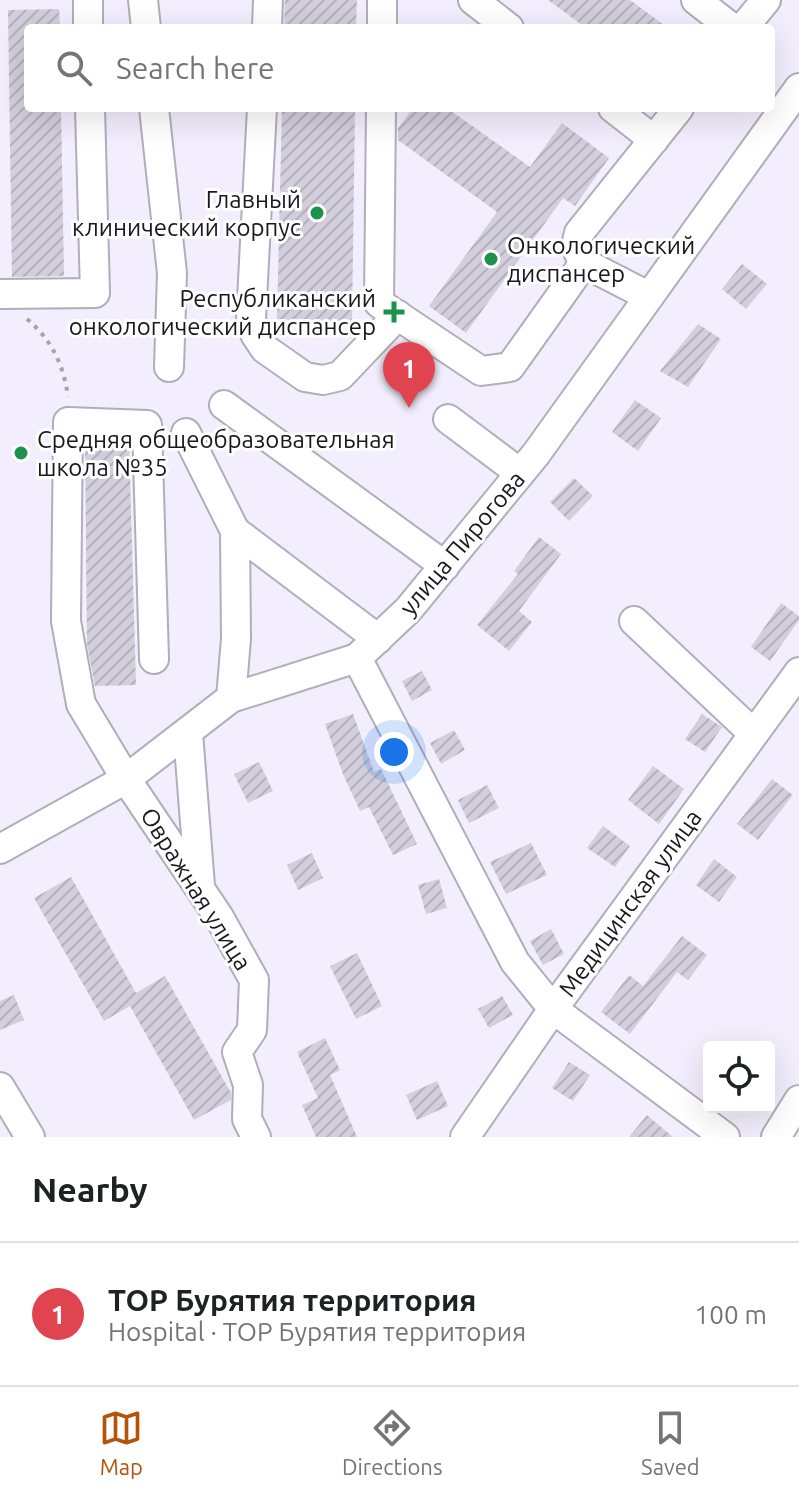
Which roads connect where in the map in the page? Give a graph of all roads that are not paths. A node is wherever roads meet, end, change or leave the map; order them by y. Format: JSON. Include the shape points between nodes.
{"nodes":[{"id":1,"x":88,"y":0,"type":"edge"},
{"id":2,"x":143,"y":0,"type":"edge"},
{"id":3,"x":268,"y":0,"type":"edge"},
{"id":4,"x":382,"y":0,"type":"edge"},
{"id":5,"x":473,"y":0,"type":"edge"},
{"id":6,"x":696,"y":0,"type":"edge"},
{"id":7,"x":766,"y":0,"type":"edge"},
{"id":8,"x":88,"y":24,"type":"edge"},
{"id":9,"x":146,"y":24,"type":"edge"},
{"id":10,"x":267,"y":24,"type":"edge"},
{"id":11,"x":382,"y":24,"type":"edge"},
{"id":12,"x":504,"y":24,"type":"edge"},
{"id":13,"x":727,"y":24,"type":"edge"},
{"id":14,"x":746,"y":24,"type":"edge"},
{"id":15,"x":799,"y":88,"type":"edge"},
{"id":16,"x":90,"y":112,"type":"edge"},
{"id":17,"x":154,"y":112,"type":"edge"},
{"id":18,"x":262,"y":112,"type":"edge"},
{"id":19,"x":381,"y":112,"type":"edge"},
{"id":20,"x":618,"y":112,"type":"edge"},
{"id":21,"x":676,"y":112,"type":"edge"},
{"id":22,"x":654,"y":140,"type":"junction"},
{"id":23,"x":584,"y":263,"type":"junction"},
{"id":24,"x":0,"y":294,"type":"edge"},
{"id":25,"x":648,"y":296,"type":"junction"},
{"id":26,"x":398,"y":315,"type":"junction"},
{"id":27,"x":169,"y":367,"type":"dead end"},
{"id":28,"x":224,"y":405,"type":"dead end"},
{"id":29,"x":448,"y":419,"type":"dead end"},
{"id":30,"x":186,"y":433,"type":"dead end"},
{"id":31,"x":520,"y":473,"type":"junction"},
{"id":32,"x":235,"y":531,"type":"junction"},
{"id":33,"x":445,"y":566,"type":"junction"},
{"id":34,"x":634,"y":621,"type":"dead end"},
{"id":35,"x":367,"y":648,"type":"junction"},
{"id":36,"x":154,"y":659,"type":"dead end"},
{"id":37,"x":799,"y":672,"type":"edge"},
{"id":38,"x":231,"y":698,"type":"junction"},
{"id":39,"x":188,"y":733,"type":"junction"},
{"id":40,"x":754,"y":734,"type":"junction"},
{"id":41,"x":126,"y":779,"type":"junction"},
{"id":42,"x":0,"y":849,"type":"edge"},
{"id":43,"x":201,"y":891,"type":"junction"},
{"id":44,"x":553,"y":1009,"type":"junction"},
{"id":45,"x":0,"y":1087,"type":"edge"},
{"id":46,"x":799,"y":1100,"type":"edge"},
{"id":47,"x":30,"y":1137,"type":"edge"},
{"id":48,"x":256,"y":1137,"type":"edge"},
{"id":49,"x":465,"y":1137,"type":"edge"},
{"id":50,"x":725,"y":1137,"type":"edge"},
{"id":51,"x":776,"y":1137,"type":"edge"}],
"edges":[{"from":1,"to":8,"type":"street"},
{"from":2,"to":9,"type":"street"},
{"from":3,"to":10,"type":"street"},
{"from":4,"to":11,"type":"street"},
{"from":5,"to":12,"type":"street"},
{"from":6,"to":13,"type":"street"},
{"from":7,"to":14,"type":"street"},
{"from":15,"to":25,"type":"street","name":"улица Пирогова"},
{"from":16,"to":24,"type":"street","via":[[95,293]]},
{"from":17,"to":27,"type":"street","via":[[172,273]]},
{"from":18,"to":26,"type":"street","via":[[251,319],[260,342],[305,377],[323,380],[340,376]]},
{"from":19,"to":26,"type":"street","via":[[379,303]]},
{"from":20,"to":22,"type":"street"},
{"from":21,"to":22,"type":"street"},
{"from":22,"to":23,"type":"street","via":[[579,233],[577,247]]},
{"from":23,"to":25,"type":"street"},
{"from":23,"to":26,"type":"street","via":[[510,367],[497,371],[481,371]]},
{"from":25,"to":31,"type":"street","name":"улица Пирогова"},
{"from":28,"to":33,"type":"street"},
{"from":29,"to":31,"type":"street"},
{"from":30,"to":32,"type":"street"},
{"from":31,"to":33,"type":"street","name":"улица Пирогова"},
{"from":32,"to":35,"type":"street"},
{"from":32,"to":38,"type":"street"},
{"from":33,"to":35,"type":"street","name":"улица Пирогова"},
{"from":34,"to":40,"type":"street"},
{"from":35,"to":38,"type":"street","name":"улица Пирогова"},
{"from":35,"to":44,"type":"street","via":[[515,962]]},
{"from":36,"to":41,"type":"street","name":"Овражная улица","via":[[147,425],[68,422],[66,621],[81,704]]},
{"from":37,"to":40,"type":"street","name":"Медицинская улица"},
{"from":38,"to":39,"type":"street","name":"улица Пирогова"},
{"from":39,"to":41,"type":"street","name":"улица Пирогова"},
{"from":39,"to":43,"type":"street"},
{"from":40,"to":44,"type":"street","name":"Медицинская улица"},
{"from":41,"to":42,"type":"street","name":"улица Пирогова"},
{"from":41,"to":43,"type":"street","name":"Овражная улица"},
{"from":43,"to":48,"type":"street","name":"Овражная улица","via":[[254,980],[252,1030],[237,1052],[248,1085],[247,1119]]},
{"from":44,"to":49,"type":"street","name":"Медицинская улица"},
{"from":44,"to":50,"type":"street"},
{"from":45,"to":47,"type":"street"},
{"from":46,"to":51,"type":"street"}]}
